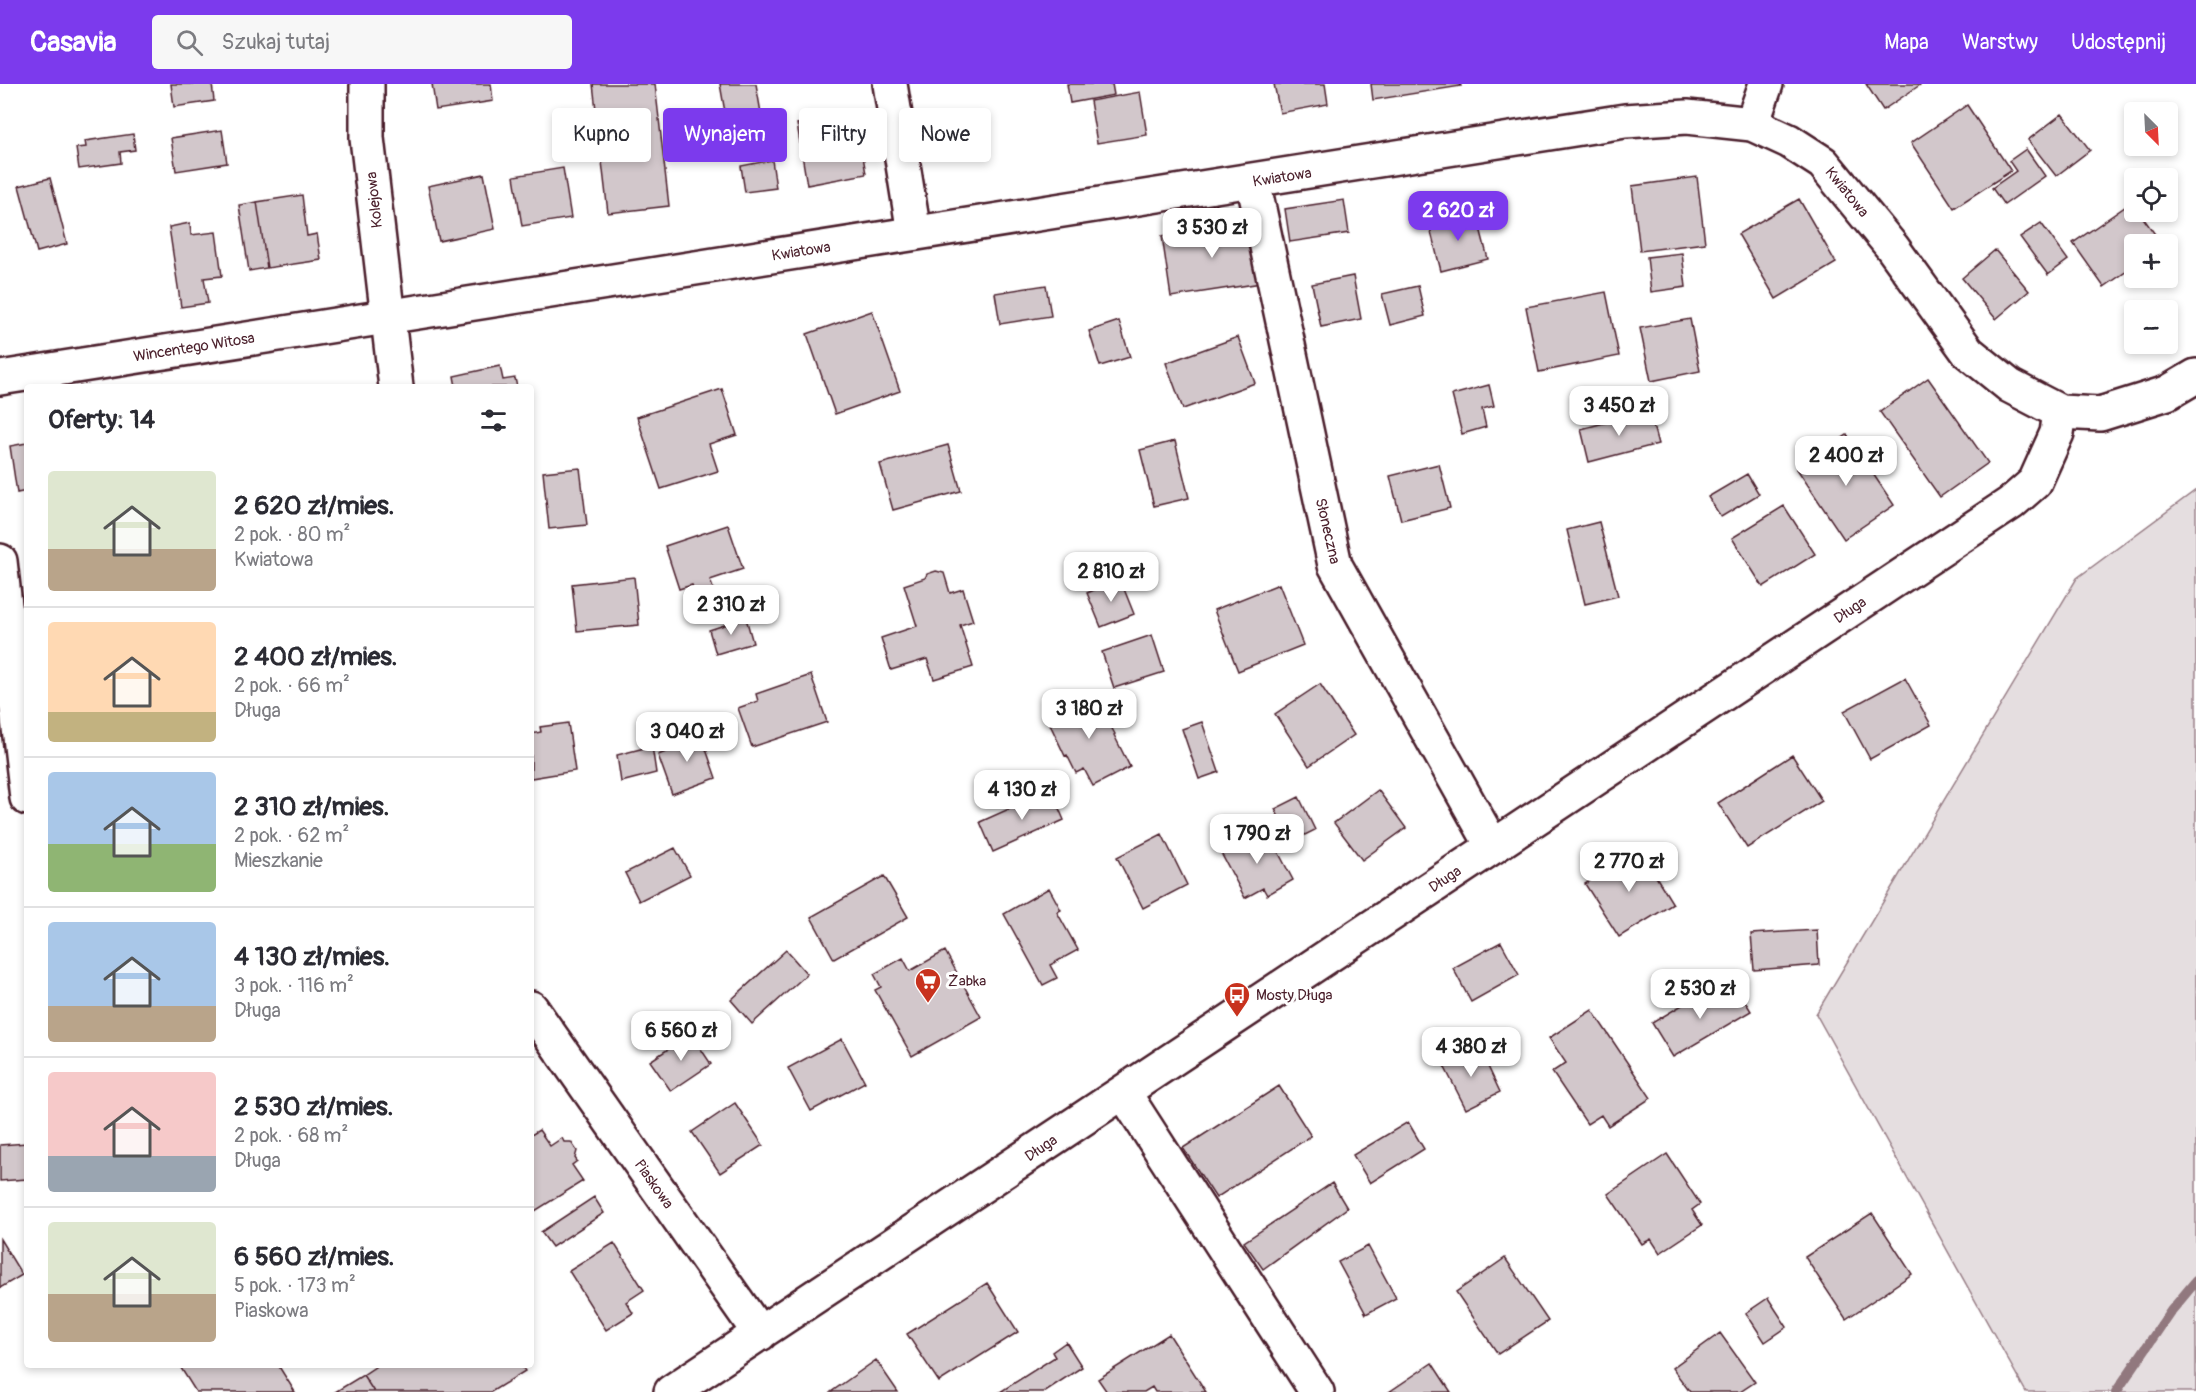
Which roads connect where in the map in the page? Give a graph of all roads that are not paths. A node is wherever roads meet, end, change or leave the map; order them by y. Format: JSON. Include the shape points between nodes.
{"nodes":[{"id":1,"x":367,"y":84,"type":"edge"},
{"id":2,"x":890,"y":84,"type":"edge"},
{"id":3,"x":1766,"y":84,"type":"edge"},
{"id":4,"x":1752,"y":124,"type":"junction"},
{"id":5,"x":1253,"y":181,"type":"junction"},
{"id":6,"x":914,"y":233,"type":"junction"},
{"id":7,"x":387,"y":316,"type":"junction"},
{"id":8,"x":2196,"y":376,"type":"edge"},
{"id":9,"x":0,"y":378,"type":"edge"},
{"id":10,"x":396,"y":384,"type":"edge"},
{"id":11,"x":2060,"y":412,"type":"junction"},
{"id":12,"x":0,"y":561,"type":"edge"},
{"id":13,"x":24,"y":772,"type":"edge"},
{"id":14,"x":1493,"y":847,"type":"junction"},
{"id":15,"x":537,"y":1029,"type":"edge"},
{"id":16,"x":1124,"y":1093,"type":"junction"},
{"id":17,"x":760,"y":1334,"type":"junction"},
{"id":18,"x":671,"y":1392,"type":"edge"},
{"id":19,"x":1317,"y":1392,"type":"edge"}],
"edges":[{"from":1,"to":7,"type":"street","name":"Kolejowa","via":[[367,138]]},
{"from":2,"to":6,"type":"street"},
{"from":3,"to":4,"type":"street"},
{"from":4,"to":5,"type":"street","name":"Kwiatowa","via":[[1687,117],[1625,121]]},
{"from":4,"to":11,"type":"street","name":"Kwiatowa","via":[[1823,163],[1892,247],[1968,352],[2010,386]]},
{"from":5,"to":6,"type":"street","name":"Kwiatowa"},
{"from":5,"to":14,"type":"street","name":"Słoneczna","via":[[1335,565]]},
{"from":6,"to":7,"type":"street","name":"Kwiatowa"},
{"from":7,"to":9,"type":"street","name":"Wincentego Witosa"},
{"from":7,"to":10,"type":"street"},
{"from":8,"to":11,"type":"street","via":[[2167,393],[2100,414]]},
{"from":11,"to":14,"type":"street","name":"Długa","via":[[2057,433],[2035,482],[2011,503]]},
{"from":12,"to":13,"type":"street"},
{"from":14,"to":16,"type":"street","name":"Długa"},
{"from":15,"to":17,"type":"street","name":"Piaskowa"},
{"from":16,"to":17,"type":"street","name":"Długa"},
{"from":16,"to":19,"type":"street"},
{"from":17,"to":18,"type":"street","name":"Długa"}]}
